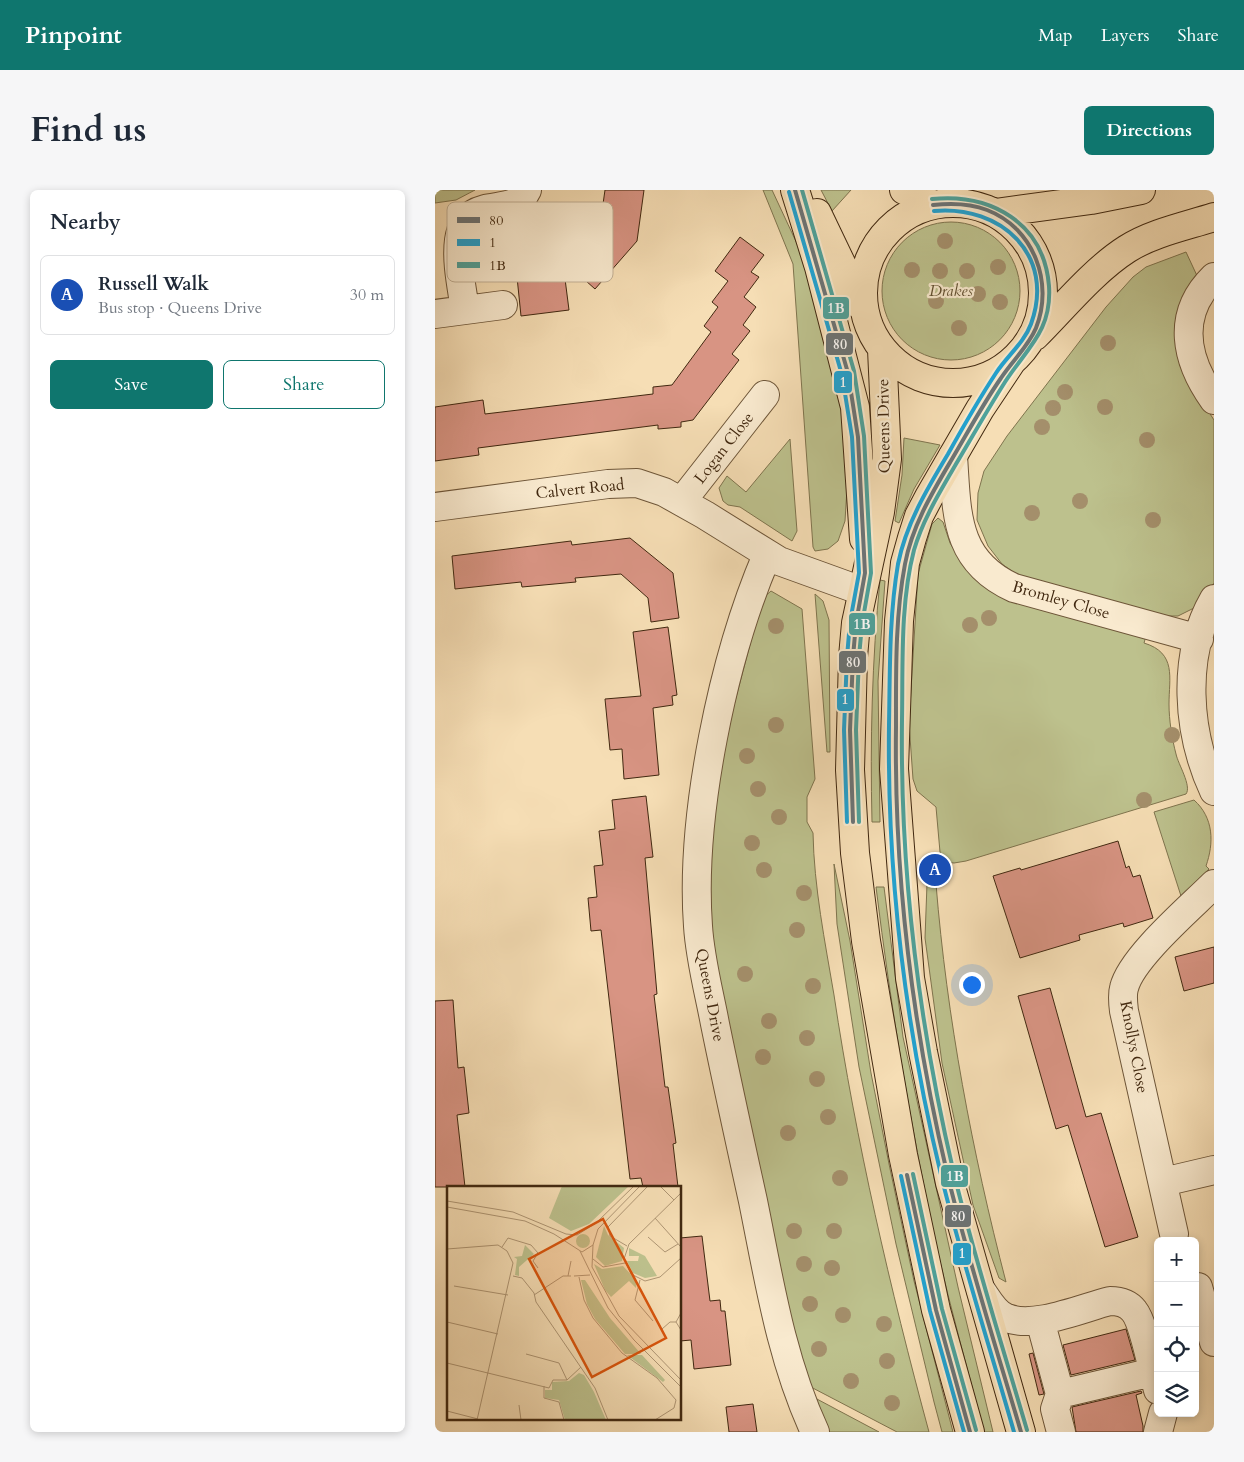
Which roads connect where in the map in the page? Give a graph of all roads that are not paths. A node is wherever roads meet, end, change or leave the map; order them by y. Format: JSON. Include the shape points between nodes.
{"nodes":[{"id":1,"x":527,"y":190,"type":"edge"},
{"id":2,"x":795,"y":190,"type":"edge"},
{"id":3,"x":805,"y":190,"type":"edge"},
{"id":4,"x":904,"y":190,"type":"edge"},
{"id":5,"x":1141,"y":190,"type":"edge"},
{"id":6,"x":516,"y":202,"type":"edge"},
{"id":7,"x":933,"y":205,"type":"junction"},
{"id":8,"x":995,"y":213,"type":"junction"},
{"id":9,"x":1214,"y":217,"type":"edge"},
{"id":10,"x":1213,"y":278,"type":"edge"},
{"id":11,"x":462,"y":282,"type":"edge"},
{"id":12,"x":503,"y":305,"type":"dead end"},
{"id":13,"x":465,"y":310,"type":"junction"},
{"id":14,"x":435,"y":314,"type":"edge"},
{"id":15,"x":866,"y":316,"type":"junction"},
{"id":16,"x":1030,"y":340,"type":"junction"},
{"id":17,"x":882,"y":349,"type":"junction"},
{"id":18,"x":1012,"y":361,"type":"junction"},
{"id":19,"x":765,"y":395,"type":"dead end"},
{"id":20,"x":1214,"y":400,"type":"edge"},
{"id":21,"x":953,"y":456,"type":"junction"},
{"id":22,"x":682,"y":501,"type":"junction"},
{"id":23,"x":435,"y":507,"type":"edge"},
{"id":24,"x":767,"y":555,"type":"junction"},
{"id":25,"x":863,"y":582,"type":"junction"},
{"id":26,"x":1214,"y":600,"type":"edge"},
{"id":27,"x":1199,"y":639,"type":"junction"},
{"id":28,"x":1214,"y":791,"type":"edge"},
{"id":29,"x":1214,"y":884,"type":"edge"},
{"id":30,"x":1214,"y":1170,"type":"edge"},
{"id":31,"x":1163,"y":1182,"type":"junction"},
{"id":32,"x":1174,"y":1234,"type":"dead end"},
{"id":33,"x":1199,"y":1287,"type":"dead end"},
{"id":34,"x":981,"y":1290,"type":"junction"},
{"id":35,"x":1040,"y":1320,"type":"junction"},
{"id":36,"x":1214,"y":1342,"type":"edge"},
{"id":37,"x":1154,"y":1377,"type":"edge"},
{"id":38,"x":1154,"y":1381,"type":"edge"},
{"id":39,"x":1060,"y":1394,"type":"junction"},
{"id":40,"x":1162,"y":1417,"type":"edge"},
{"id":41,"x":815,"y":1432,"type":"edge"},
{"id":42,"x":970,"y":1432,"type":"edge"},
{"id":43,"x":1021,"y":1432,"type":"edge"},
{"id":44,"x":1061,"y":1432,"type":"edge"},
{"id":45,"x":1158,"y":1432,"type":"edge"}],
"edges":[{"from":1,"to":6,"type":"street"},
{"from":2,"to":25,"type":"main road","via":[[819,267],[855,407]]},
{"from":3,"to":15,"type":"main road"},
{"from":4,"to":7,"type":"main road"},
{"from":5,"to":8,"type":"main road"},
{"from":7,"to":8,"type":"main road","via":[[965,204]]},
{"from":7,"to":15,"type":"main road","via":[[906,216],[876,246],[869,259],[863,287]]},
{"from":8,"to":16,"type":"main road","via":[[1023,236],[1040,269],[1043,298],[1037,327]]},
{"from":9,"to":16,"type":"main road","via":[[1128,248]]},
{"from":10,"to":20,"type":"street","via":[[1191,316],[1189,340],[1196,372]]},
{"from":11,"to":13,"type":"street"},
{"from":12,"to":13,"type":"street"},
{"from":13,"to":14,"type":"street"},
{"from":15,"to":17,"type":"main road"},
{"from":16,"to":18,"type":"main road"},
{"from":17,"to":18,"type":"main road","via":[[910,372],[945,382],[981,379]]},
{"from":17,"to":25,"type":"main road","name":"Queens Drive","via":[[887,458]]},
{"from":18,"to":21,"type":"main road"},
{"from":19,"to":22,"type":"street","name":"Logan Close"},
{"from":21,"to":27,"type":"street","name":"Bromley Close","via":[[960,529],[978,562],[993,576],[1014,588]]},
{"from":21,"to":34,"type":"main road","via":[[919,516],[905,563],[899,621],[894,786],[909,968],[921,1043],[950,1183]]},
{"from":22,"to":23,"type":"street","name":"Calvert Road","via":[[637,483],[619,483]]},
{"from":22,"to":24,"type":"street","name":"Calvert Road"},
{"from":24,"to":25,"type":"street","via":[[787,565]]},
{"from":24,"to":41,"type":"street","name":"Queens Drive","via":[[741,623],[708,769],[699,849],[698,925],[724,1070],[782,1341],[803,1407]]},
{"from":25,"to":42,"type":"main road","name":"Queens Drive","via":[[853,657],[850,730],[855,853],[866,941],[903,1156],[934,1300]]},
{"from":26,"to":27,"type":"street"},
{"from":27,"to":28,"type":"street","via":[[1193,683],[1193,722]]},
{"from":29,"to":31,"type":"street","name":"Knollys Close","via":[[1145,954],[1124,988],[1125,1011]]},
{"from":30,"to":31,"type":"street"},
{"from":31,"to":32,"type":"street","name":"Knollys Close"},
{"from":33,"to":36,"type":"street"},
{"from":34,"to":35,"type":"street","via":[[995,1310],[1006,1318],[1022,1323]]},
{"from":34,"to":43,"type":"main road"},
{"from":35,"to":37,"type":"street","via":[[1110,1301],[1128,1305],[1138,1318]]},
{"from":35,"to":39,"type":"street"},
{"from":38,"to":39,"type":"street"},
{"from":39,"to":44,"type":"street","via":[[1055,1409]]},
{"from":40,"to":45,"type":"street"}]}
